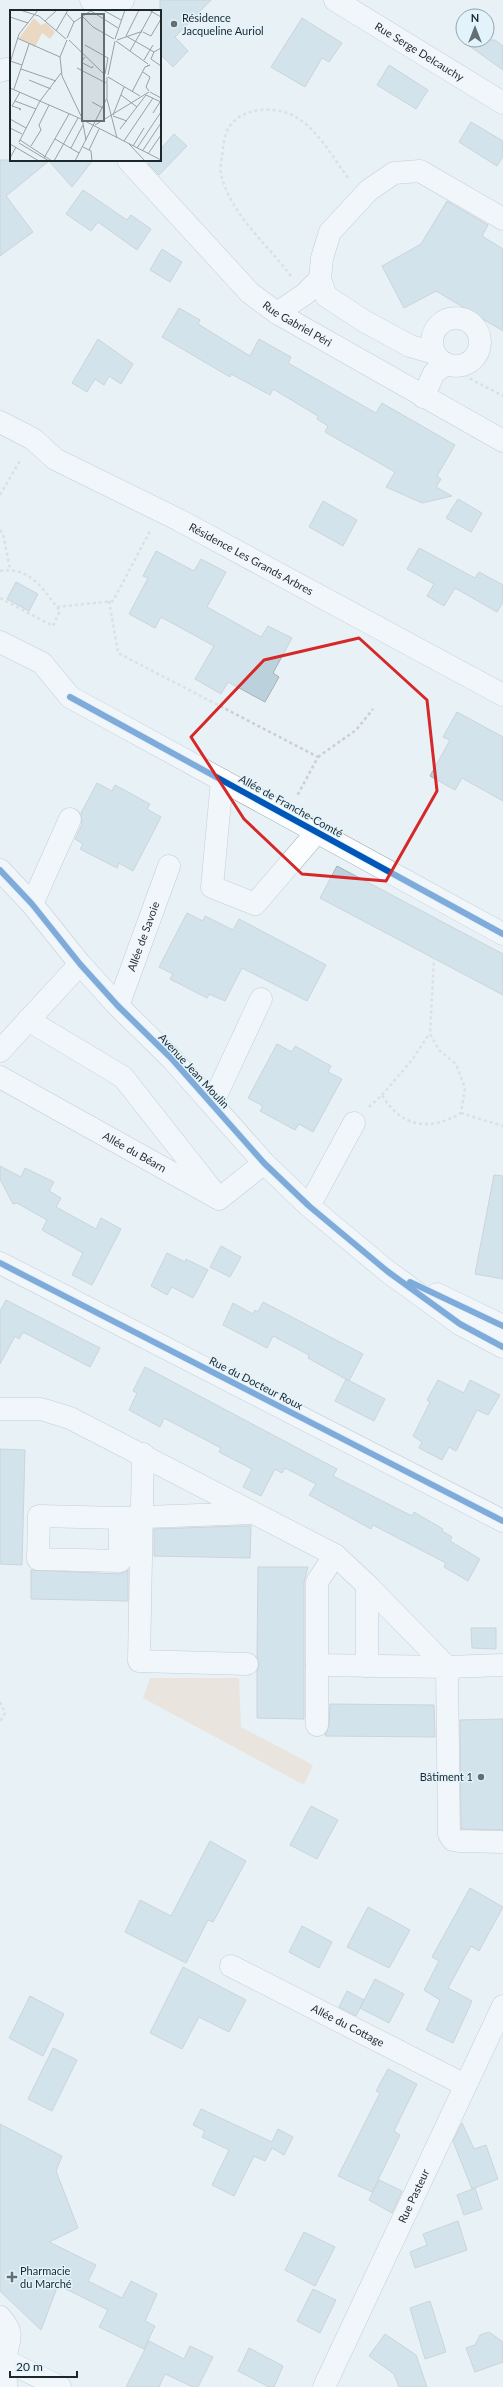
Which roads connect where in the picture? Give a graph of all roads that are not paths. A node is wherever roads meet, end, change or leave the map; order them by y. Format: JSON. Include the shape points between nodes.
{"nodes":[{"id":1,"x":90,"y":0,"type":"edge"},
{"id":2,"x":123,"y":0,"type":"edge"},
{"id":3,"x":335,"y":0,"type":"edge"},
{"id":4,"x":99,"y":10,"type":"edge"},
{"id":5,"x":111,"y":10,"type":"edge"},
{"id":6,"x":10,"y":68,"type":"edge"},
{"id":7,"x":0,"y":71,"type":"edge"},
{"id":8,"x":503,"y":103,"type":"edge"},
{"id":9,"x":129,"y":161,"type":"edge"},
{"id":10,"x":503,"y":220,"type":"edge"},
{"id":11,"x":313,"y":286,"type":"junction"},
{"id":12,"x":277,"y":313,"type":"junction"},
{"id":13,"x":423,"y":397,"type":"junction"},
{"id":14,"x":0,"y":422,"type":"edge"},
{"id":15,"x":503,"y":441,"type":"edge"},
{"id":16,"x":0,"y":642,"type":"edge"},
{"id":17,"x":503,"y":695,"type":"edge"},
{"id":18,"x":222,"y":780,"type":"junction"},
{"id":19,"x":70,"y":819,"type":"dead end"},
{"id":20,"x":317,"y":832,"type":"junction"},
{"id":21,"x":169,"y":866,"type":"dead end"},
{"id":22,"x":0,"y":870,"type":"edge"},
{"id":23,"x":32,"y":904,"type":"junction"},
{"id":24,"x":503,"y":934,"type":"edge"},
{"id":25,"x":80,"y":964,"type":"junction"},
{"id":26,"x":261,"y":999,"type":"dead end"},
{"id":27,"x":118,"y":1006,"type":"junction"},
{"id":28,"x":28,"y":1020,"type":"junction"},
{"id":29,"x":0,"y":1051,"type":"edge"},
{"id":30,"x":0,"y":1077,"type":"edge"},
{"id":31,"x":212,"y":1104,"type":"junction"},
{"id":32,"x":354,"y":1123,"type":"road end"},
{"id":33,"x":264,"y":1163,"type":"junction"},
{"id":34,"x":219,"y":1199,"type":"junction"},
{"id":35,"x":309,"y":1206,"type":"junction"},
{"id":36,"x":0,"y":1263,"type":"edge"},
{"id":37,"x":387,"y":1271,"type":"junction"},
{"id":38,"x":503,"y":1326,"type":"edge"},
{"id":39,"x":503,"y":1347,"type":"edge"},
{"id":40,"x":0,"y":1409,"type":"edge"},
{"id":41,"x":143,"y":1454,"type":"junction"},
{"id":42,"x":253,"y":1513,"type":"junction"},
{"id":43,"x":142,"y":1517,"type":"junction"},
{"id":44,"x":120,"y":1518,"type":"dead end"},
{"id":45,"x":503,"y":1521,"type":"edge"},
{"id":46,"x":335,"y":1555,"type":"junction"},
{"id":47,"x":367,"y":1585,"type":"junction"},
{"id":48,"x":247,"y":1664,"type":"dead end"},
{"id":49,"x":317,"y":1665,"type":"junction"},
{"id":50,"x":367,"y":1666,"type":"junction"},
{"id":51,"x":503,"y":1666,"type":"edge"},
{"id":52,"x":447,"y":1667,"type":"junction"},
{"id":53,"x":317,"y":1725,"type":"dead end"},
{"id":54,"x":503,"y":1842,"type":"edge"},
{"id":55,"x":231,"y":1966,"type":"dead end"},
{"id":56,"x":503,"y":2006,"type":"edge"},
{"id":57,"x":465,"y":2085,"type":"junction"},
{"id":58,"x":0,"y":2317,"type":"edge"},
{"id":59,"x":3,"y":2359,"type":"edge"},
{"id":60,"x":6,"y":2387,"type":"edge"},
{"id":61,"x":60,"y":2387,"type":"edge"},
{"id":62,"x":324,"y":2387,"type":"edge"}],
"edges":[{"from":1,"to":4,"type":"street"},
{"from":2,"to":5,"type":"street"},
{"from":3,"to":8,"type":"street","name":"Rue Serge Delcauchy"},
{"from":6,"to":7,"type":"street"},
{"from":9,"to":12,"type":"street","name":"Rue Gabriel Péri","via":[[250,293]]},
{"from":10,"to":11,"type":"street","via":[[420,171],[394,173],[369,190],[330,232]]},
{"from":11,"to":12,"type":"street"},
{"from":11,"to":13,"type":"street","via":[[364,321],[410,346],[444,354]]},
{"from":12,"to":13,"type":"street","name":"Rue Gabriel Péri"},
{"from":13,"to":15,"type":"street","name":"Rue Gabriel Péri"},
{"from":14,"to":17,"type":"street","name":"Résidence Les Grands Arbres","via":[[33,439],[55,459],[160,511]]},
{"from":16,"to":18,"type":"street","name":"Allée de Franche-Comté","via":[[42,663],[70,697]]},
{"from":18,"to":20,"type":"street","name":"Allée de Franche-Comté"},
{"from":18,"to":20,"type":"street","via":[[212,887],[255,904]]},
{"from":19,"to":23,"type":"street"},
{"from":20,"to":24,"type":"street","name":"Allée de Franche-Comté"},
{"from":21,"to":27,"type":"street","name":"Allée de Savoie"},
{"from":22,"to":23,"type":"street","name":"Avenue Jean Moulin"},
{"from":23,"to":25,"type":"street","name":"Avenue Jean Moulin"},
{"from":25,"to":27,"type":"street","name":"Avenue Jean Moulin"},
{"from":25,"to":28,"type":"street"},
{"from":26,"to":31,"type":"street"},
{"from":27,"to":31,"type":"street","name":"Avenue Jean Moulin","via":[[171,1058]]},
{"from":28,"to":29,"type":"street"},
{"from":28,"to":34,"type":"street","via":[[123,1077]]},
{"from":30,"to":34,"type":"street","name":"Allée du Béarn"},
{"from":31,"to":33,"type":"street","name":"Avenue Jean Moulin"},
{"from":32,"to":35,"type":"street"},
{"from":33,"to":34,"type":"street"},
{"from":33,"to":35,"type":"street","name":"Avenue Jean Moulin"},
{"from":35,"to":37,"type":"street","name":"Avenue Jean Moulin"},
{"from":36,"to":45,"type":"street","name":"Rue du Docteur Roux"},
{"from":37,"to":38,"type":"street","name":"Avenue Jean Moulin"},
{"from":37,"to":39,"type":"street","name":"Avenue Jean Moulin","via":[[460,1324]]},
{"from":40,"to":41,"type":"street","via":[[41,1409],[70,1418]]},
{"from":41,"to":42,"type":"street"},
{"from":41,"to":43,"type":"street"},
{"from":42,"to":43,"type":"street"},
{"from":42,"to":46,"type":"street"},
{"from":43,"to":44,"type":"street"},
{"from":43,"to":48,"type":"street","via":[[139,1661]]},
{"from":46,"to":47,"type":"street"},
{"from":46,"to":49,"type":"street","via":[[317,1582]]},
{"from":47,"to":50,"type":"street"},
{"from":47,"to":52,"type":"street"},
{"from":49,"to":50,"type":"street"},
{"from":49,"to":53,"type":"street"},
{"from":50,"to":52,"type":"street"},
{"from":51,"to":52,"type":"street"},
{"from":52,"to":54,"type":"street","via":[[449,1834],[453,1840],[459,1841]]},
{"from":55,"to":57,"type":"street","name":"Allée du Cottage"},
{"from":56,"to":57,"type":"street","name":"Rue Pasteur"},
{"from":57,"to":62,"type":"street","name":"Rue Pasteur"},
{"from":58,"to":59,"type":"street","via":[[9,2329],[11,2338]]},
{"from":59,"to":60,"type":"street"},
{"from":59,"to":61,"type":"street"}]}
